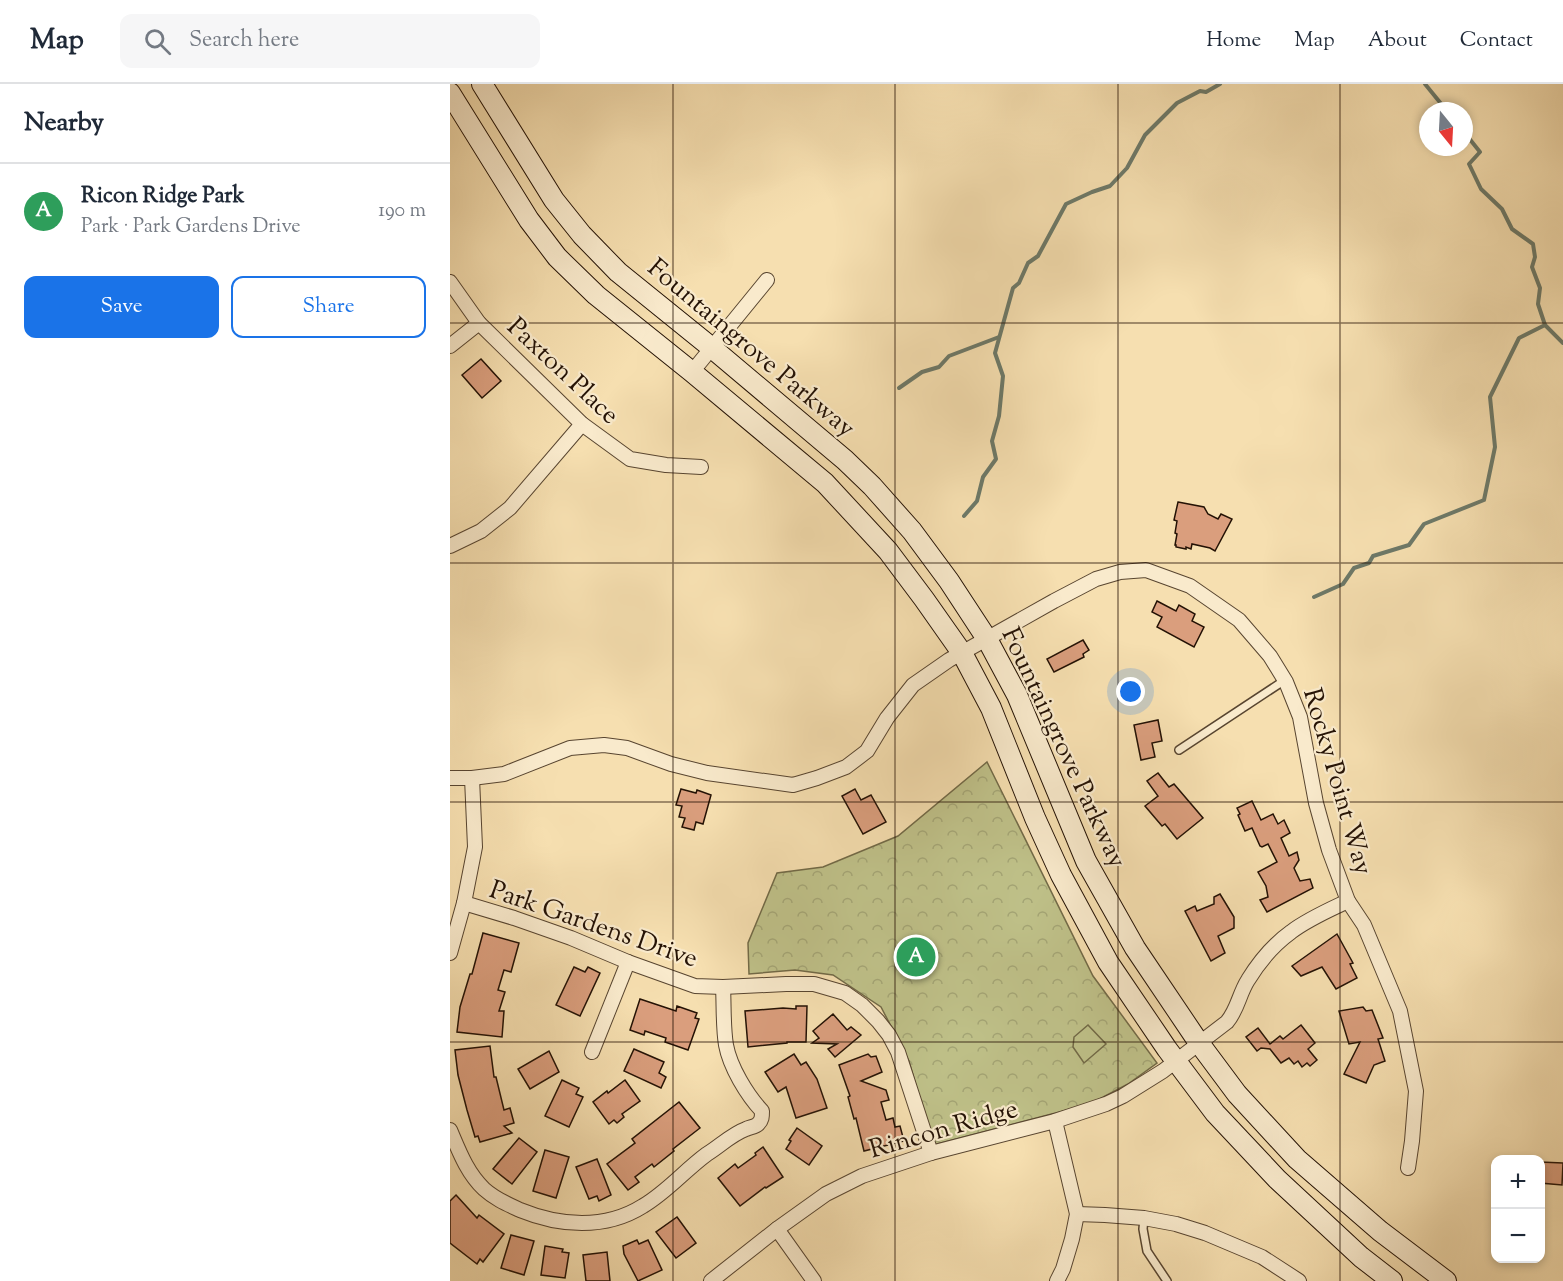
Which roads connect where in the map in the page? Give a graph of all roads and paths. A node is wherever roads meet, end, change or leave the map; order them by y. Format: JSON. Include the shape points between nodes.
{"nodes":[{"id":1,"x":482,"y":84,"type":"edge"},
{"id":2,"x":450,"y":93,"type":"edge"},
{"id":3,"x":767,"y":280,"type":"dead end"},
{"id":4,"x":450,"y":282,"type":"edge"},
{"id":5,"x":479,"y":322,"type":"junction"},
{"id":6,"x":450,"y":346,"type":"edge"},
{"id":7,"x":712,"y":348,"type":"junction"},
{"id":8,"x":692,"y":372,"type":"junction"},
{"id":9,"x":582,"y":424,"type":"junction"},
{"id":10,"x":701,"y":467,"type":"dead end"},
{"id":11,"x":450,"y":546,"type":"edge"},
{"id":12,"x":987,"y":639,"type":"junction"},
{"id":13,"x":962,"y":653,"type":"junction"},
{"id":14,"x":1285,"y":680,"type":"junction"},
{"id":15,"x":1179,"y":750,"type":"dead end"},
{"id":16,"x":450,"y":778,"type":"edge"},
{"id":17,"x":472,"y":778,"type":"junction"},
{"id":18,"x":1348,"y":901,"type":"junction"},
{"id":19,"x":464,"y":903,"type":"junction"},
{"id":20,"x":450,"y":953,"type":"edge"},
{"id":21,"x":628,"y":962,"type":"junction"},
{"id":22,"x":723,"y":987,"type":"junction"},
{"id":23,"x":1199,"y":1043,"type":"junction"},
{"id":24,"x":592,"y":1052,"type":"dead end"},
{"id":25,"x":1176,"y":1060,"type":"junction"},
{"id":26,"x":1055,"y":1121,"type":"junction"},
{"id":27,"x":450,"y":1130,"type":"edge"},
{"id":28,"x":931,"y":1153,"type":"junction"},
{"id":29,"x":1408,"y":1168,"type":"dead end"},
{"id":30,"x":1077,"y":1214,"type":"junction"},
{"id":31,"x":1144,"y":1218,"type":"junction"},
{"id":32,"x":777,"y":1230,"type":"junction"},
{"id":33,"x":711,"y":1281,"type":"edge"},
{"id":34,"x":814,"y":1281,"type":"edge"},
{"id":35,"x":1057,"y":1281,"type":"edge"},
{"id":36,"x":1167,"y":1281,"type":"edge"},
{"id":37,"x":1299,"y":1281,"type":"edge"},
{"id":38,"x":1392,"y":1281,"type":"edge"},
{"id":39,"x":1446,"y":1281,"type":"edge"}],
"edges":[{"from":1,"to":7,"type":"main road","name":"Fountaingrove Parkway","via":[[554,200],[582,235],[618,272]]},
{"from":2,"to":8,"type":"main road","name":"Fountaingrove Parkway","via":[[528,220],[557,257],[596,295]]},
{"from":3,"to":7,"type":"street"},
{"from":4,"to":5,"type":"street","name":"Paxton Place"},
{"from":5,"to":6,"type":"street"},
{"from":5,"to":9,"type":"street","name":"Paxton Place"},
{"from":7,"to":8,"type":"street"},
{"from":7,"to":12,"type":"main road","name":"Fountaingrove Parkway","via":[[872,486],[950,581]]},
{"from":8,"to":13,"type":"main road","name":"Fountaingrove Parkway","via":[[825,483],[888,551]]},
{"from":9,"to":10,"type":"street","name":"Paxton Place","via":[[630,459]]},
{"from":9,"to":11,"type":"street","via":[[510,508],[481,531]]},
{"from":12,"to":13,"type":"street","name":"Rocky Point Way"},
{"from":12,"to":14,"type":"street","name":"Rocky Point Way","via":[[1096,579],[1146,570],[1190,586],[1239,620]]},
{"from":12,"to":23,"type":"main road","name":"Fountaingrove Parkway","via":[[1017,695],[1086,861],[1135,948]]},
{"from":13,"to":17,"type":"street","name":"Rocky Point Way","via":[[913,685],[867,751],[846,767],[793,785],[707,772],[604,745],[570,748],[504,774]]},
{"from":13,"to":25,"type":"main road","name":"Fountaingrove Parkway","via":[[991,708],[1061,875],[1108,962]]},
{"from":14,"to":15,"type":"lane"},
{"from":14,"to":18,"type":"street","name":"Rocky Point Way","via":[[1300,717],[1329,850]]},
{"from":16,"to":17,"type":"street","name":"Rocky Point Way"},
{"from":17,"to":19,"type":"street","via":[[475,847]]},
{"from":18,"to":23,"type":"street","name":"Rincon Ridge","via":[[1291,931],[1269,951],[1246,983],[1235,1012]]},
{"from":18,"to":29,"type":"street","name":"Rocky Point Way","via":[[1364,925],[1400,1011],[1416,1091]]},
{"from":19,"to":20,"type":"street"},
{"from":19,"to":21,"type":"street","name":"Park Gardens Drive","via":[[571,938]]},
{"from":21,"to":22,"type":"street","name":"Park Gardens Drive","via":[[695,986]]},
{"from":21,"to":24,"type":"street"},
{"from":22,"to":27,"type":"street","via":[[726,1046],[752,1101],[762,1112],[762,1119],[702,1158],[643,1207],[598,1223],[538,1217],[483,1189],[465,1165]]},
{"from":22,"to":28,"type":"street","name":"Park Gardens Drive","via":[[814,984],[845,993],[862,1005],[889,1035],[898,1052]]},
{"from":23,"to":25,"type":"street","name":"Rincon Ridge"},
{"from":23,"to":39,"type":"main road","name":"Fountaingrove Parkway","via":[[1237,1094],[1297,1160]]},
{"from":25,"to":26,"type":"street","name":"Rincon Ridge","via":[[1123,1096]]},
{"from":25,"to":38,"type":"main road","name":"Fountaingrove Parkway","via":[[1215,1113],[1277,1179]]},
{"from":26,"to":28,"type":"street","name":"Rincon Ridge"},
{"from":26,"to":30,"type":"street"},
{"from":28,"to":32,"type":"street","name":"Rincon Ridge","via":[[862,1176],[826,1194]]},
{"from":30,"to":31,"type":"street"},
{"from":30,"to":35,"type":"street","via":[[1064,1269]]},
{"from":31,"to":36,"type":"lane","via":[[1147,1251]]},
{"from":31,"to":37,"type":"street","via":[[1205,1233],[1262,1257]]},
{"from":32,"to":33,"type":"street","name":"Rincon Ridge"},
{"from":32,"to":34,"type":"street"}]}
